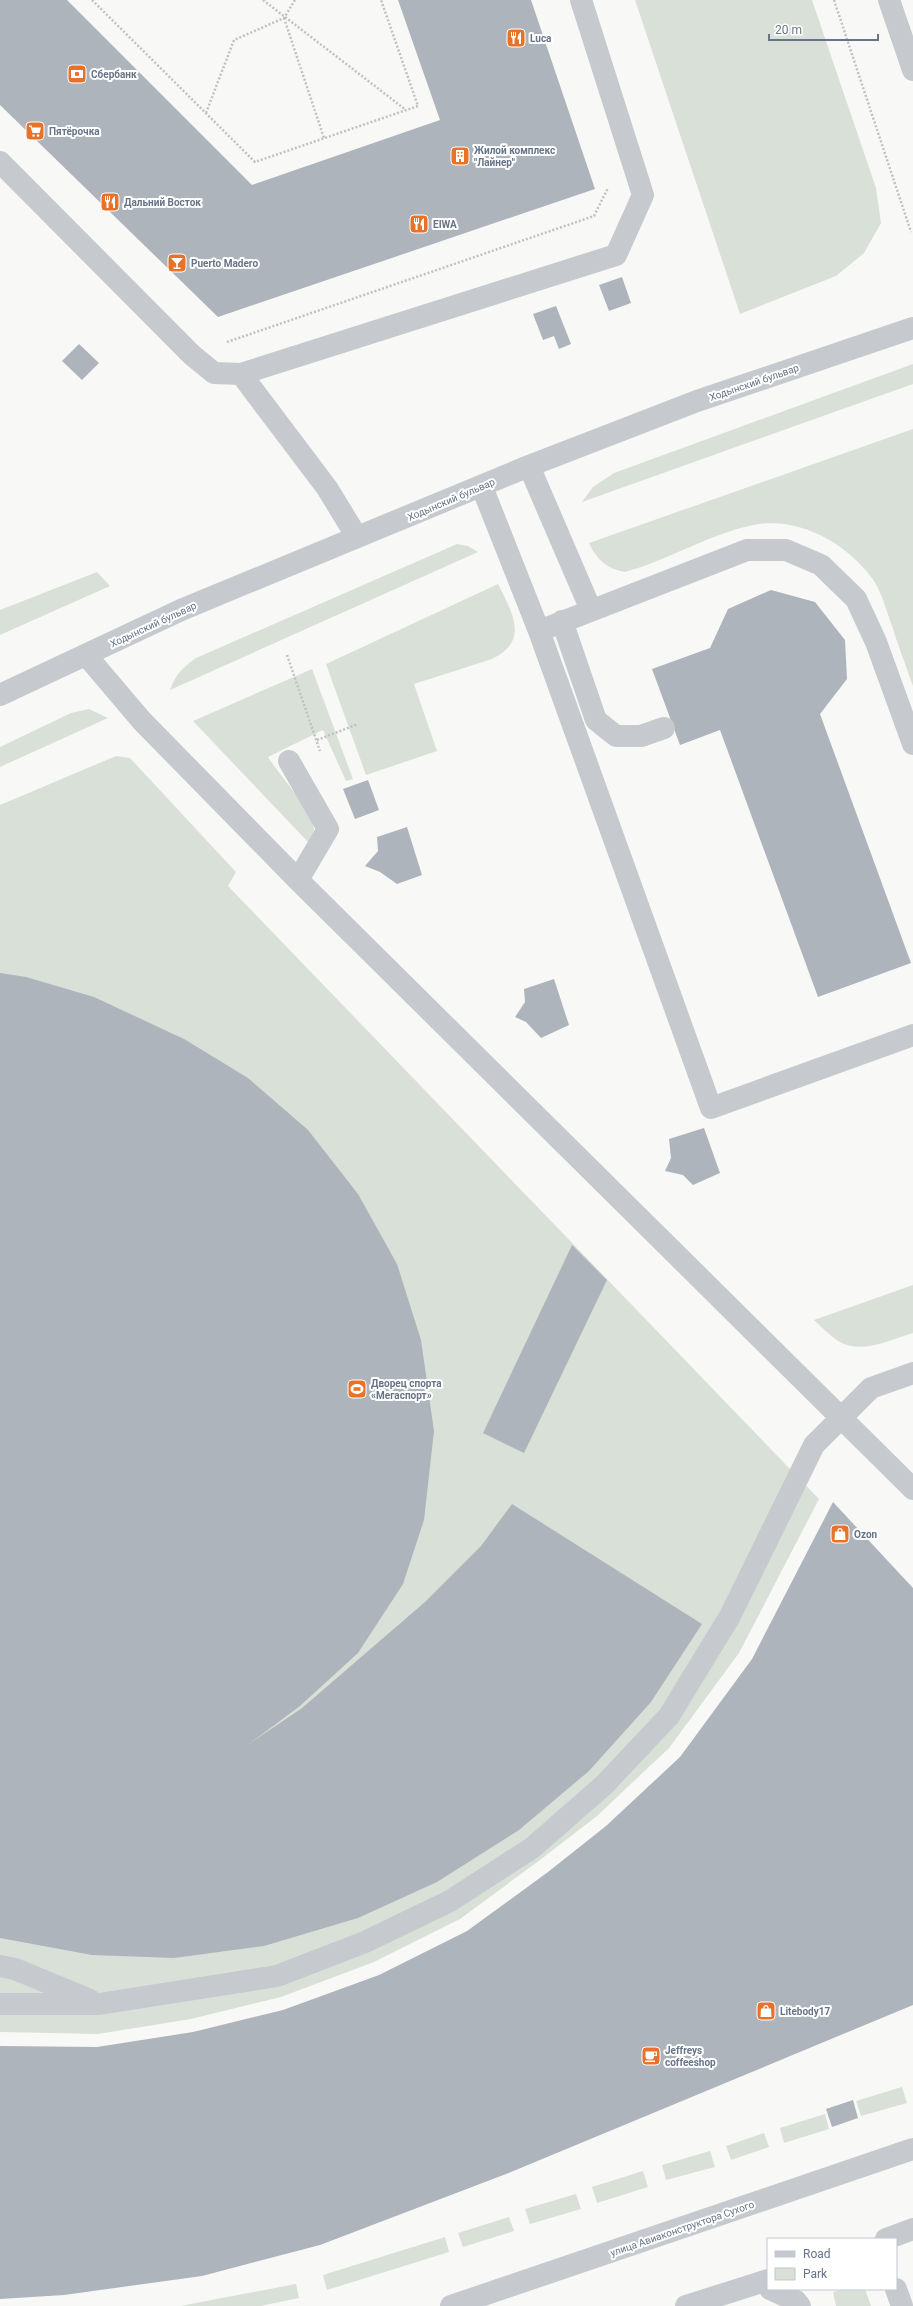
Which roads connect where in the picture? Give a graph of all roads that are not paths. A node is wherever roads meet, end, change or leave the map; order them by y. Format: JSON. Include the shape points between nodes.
{"nodes":[{"id":1,"x":581,"y":0,"type":"edge"},
{"id":2,"x":889,"y":0,"type":"edge"},
{"id":3,"x":913,"y":70,"type":"edge"},
{"id":4,"x":0,"y":162,"type":"edge"},
{"id":5,"x":913,"y":328,"type":"edge"},
{"id":6,"x":242,"y":374,"type":"junction"},
{"id":7,"x":529,"y":466,"type":"junction"},
{"id":8,"x":482,"y":487,"type":"junction"},
{"id":9,"x":358,"y":538,"type":"junction"},
{"id":10,"x":591,"y":610,"type":"junction"},
{"id":11,"x":562,"y":622,"type":"junction"},
{"id":12,"x":539,"y":631,"type":"junction"},
{"id":13,"x":86,"y":655,"type":"junction"},
{"id":14,"x":0,"y":695,"type":"edge"},
{"id":15,"x":664,"y":728,"type":"dead end"},
{"id":16,"x":913,"y":744,"type":"edge"},
{"id":17,"x":289,"y":761,"type":"dead end"},
{"id":18,"x":298,"y":880,"type":"junction"},
{"id":19,"x":913,"y":1035,"type":"edge"},
{"id":20,"x":913,"y":1373,"type":"edge"},
{"id":21,"x":841,"y":1418,"type":"junction"},
{"id":22,"x":913,"y":1489,"type":"edge"},
{"id":23,"x":0,"y":1966,"type":"edge"},
{"id":24,"x":0,"y":2004,"type":"edge"},
{"id":25,"x":99,"y":2004,"type":"junction"},
{"id":26,"x":913,"y":2149,"type":"edge"},
{"id":27,"x":913,"y":2229,"type":"edge"},
{"id":28,"x":889,"y":2238,"type":"edge"},
{"id":29,"x":762,"y":2288,"type":"edge"},
{"id":30,"x":767,"y":2290,"type":"edge"},
{"id":31,"x":896,"y":2290,"type":"edge"},
{"id":32,"x":451,"y":2306,"type":"edge"},
{"id":33,"x":686,"y":2306,"type":"edge"},
{"id":34,"x":800,"y":2306,"type":"edge"},
{"id":35,"x":902,"y":2306,"type":"edge"}],
"edges":[{"from":1,"to":6,"type":"street","via":[[643,195],[616,255]]},
{"from":2,"to":3,"type":"street"},
{"from":4,"to":6,"type":"street","via":[[192,355],[214,373]]},
{"from":5,"to":7,"type":"street","name":"Ходынский бульвар","via":[[697,401]]},
{"from":6,"to":9,"type":"street","via":[[327,488]]},
{"from":7,"to":8,"type":"street","name":"Ходынский бульвар"},
{"from":7,"to":10,"type":"street"},
{"from":8,"to":9,"type":"street","name":"Ходынский бульвар"},
{"from":8,"to":12,"type":"street"},
{"from":9,"to":13,"type":"street","name":"Ходынский бульвар","via":[[182,610]]},
{"from":10,"to":11,"type":"street"},
{"from":10,"to":16,"type":"street","via":[[747,550],[786,550],[821,565],[856,599],[876,642]]},
{"from":11,"to":12,"type":"street"},
{"from":11,"to":15,"type":"street","via":[[596,720],[616,736],[641,736]]},
{"from":12,"to":19,"type":"street","via":[[711,1108]]},
{"from":13,"to":14,"type":"street","name":"Ходынский бульвар"},
{"from":13,"to":18,"type":"street","via":[[142,721]]},
{"from":17,"to":18,"type":"street","via":[[328,829]]},
{"from":18,"to":21,"type":"street"},
{"from":20,"to":21,"type":"street","via":[[871,1388]]},
{"from":21,"to":22,"type":"street"},
{"from":21,"to":25,"type":"street","via":[[814,1444],[730,1616],[669,1716],[604,1785],[532,1848],[450,1901],[366,1942],[278,1976]]},
{"from":23,"to":25,"type":"street","via":[[15,1969]]},
{"from":24,"to":25,"type":"street"},
{"from":26,"to":32,"type":"street","name":"улица Авиаконструктора Сухого"},
{"from":27,"to":28,"type":"street"},
{"from":29,"to":33,"type":"street"},
{"from":30,"to":34,"type":"street","via":[[796,2301]]},
{"from":31,"to":35,"type":"street"}]}
